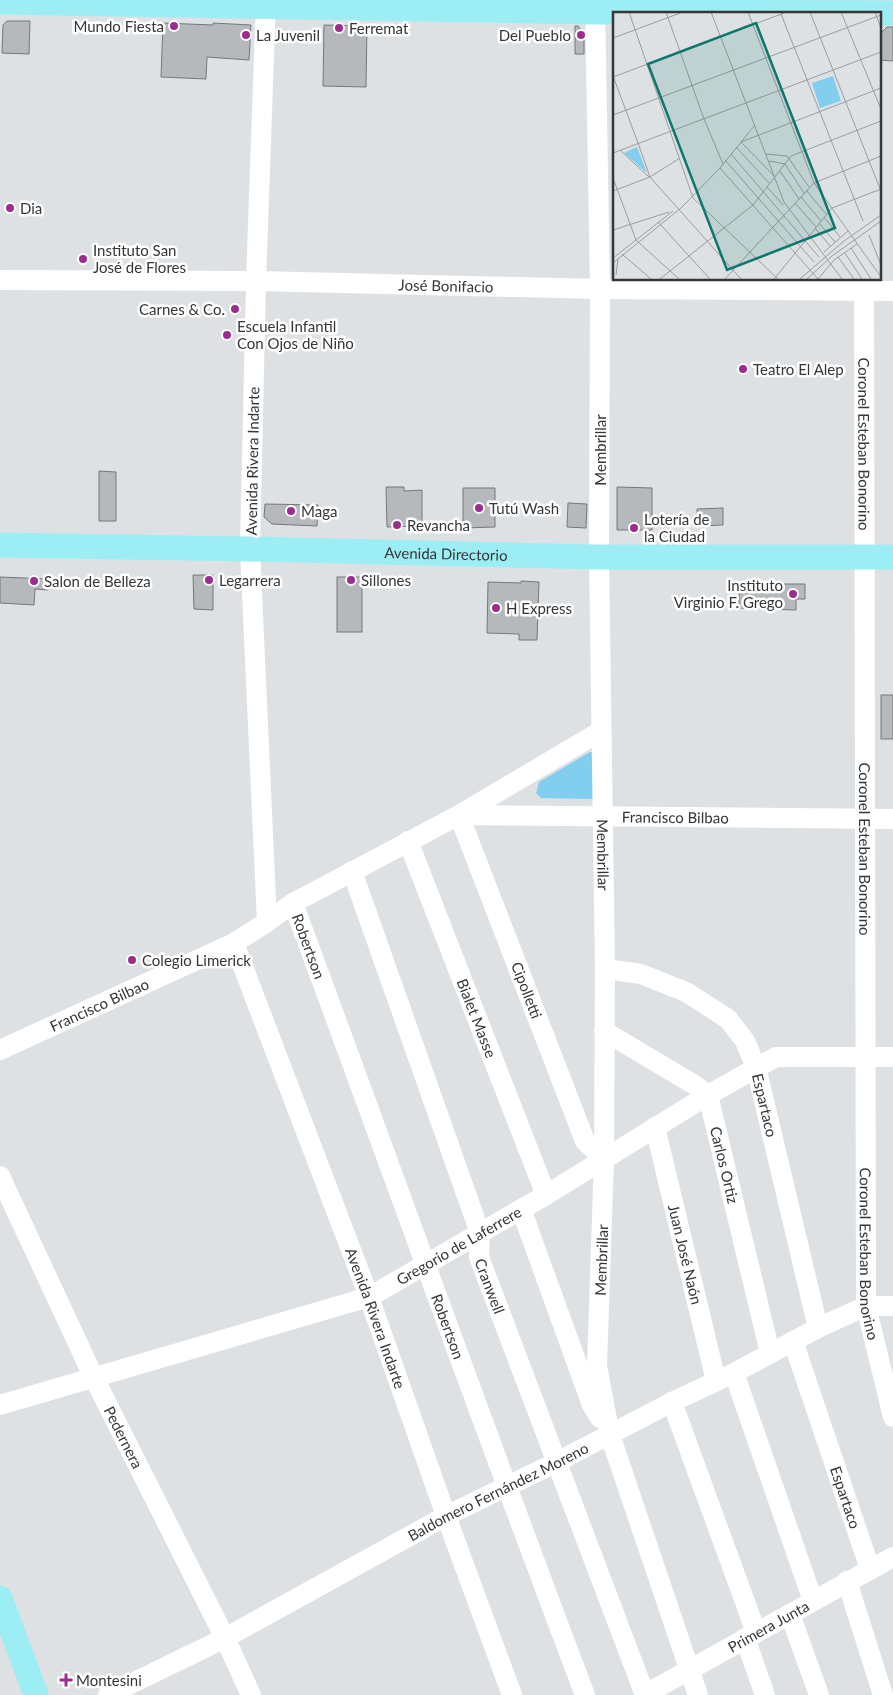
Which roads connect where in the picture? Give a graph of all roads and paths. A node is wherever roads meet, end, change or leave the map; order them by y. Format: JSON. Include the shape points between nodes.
{"nodes":[{"id":1,"x":0,"y":2,"type":"edge"},
{"id":2,"x":266,"y":3,"type":"edge"},
{"id":3,"x":595,"y":6,"type":"edge"},
{"id":4,"x":862,"y":9,"type":"edge"},
{"id":5,"x":893,"y":13,"type":"edge"},
{"id":6,"x":0,"y":280,"type":"edge"},
{"id":7,"x":256,"y":281,"type":"junction"},
{"id":8,"x":864,"y":285,"type":"edge"},
{"id":9,"x":600,"y":288,"type":"junction"},
{"id":10,"x":893,"y":291,"type":"edge"},
{"id":11,"x":0,"y":545,"type":"edge"},
{"id":12,"x":250,"y":549,"type":"junction"},
{"id":13,"x":893,"y":556,"type":"edge"},
{"id":14,"x":864,"y":557,"type":"junction"},
{"id":15,"x":599,"y":558,"type":"junction"},
{"id":16,"x":601,"y":731,"type":"junction"},
{"id":17,"x":459,"y":815,"type":"junction"},
{"id":18,"x":604,"y":816,"type":"junction"},
{"id":19,"x":865,"y":819,"type":"junction"},
{"id":20,"x":893,"y":819,"type":"edge"},
{"id":21,"x":408,"y":841,"type":"junction"},
{"id":22,"x":352,"y":871,"type":"junction"},
{"id":23,"x":293,"y":902,"type":"junction"},
{"id":24,"x":267,"y":922,"type":"junction"},
{"id":25,"x":234,"y":943,"type":"junction"},
{"id":26,"x":605,"y":969,"type":"junction"},
{"id":27,"x":604,"y":1031,"type":"junction"},
{"id":28,"x":0,"y":1050,"type":"edge"},
{"id":29,"x":866,"y":1057,"type":"junction"},
{"id":30,"x":893,"y":1057,"type":"edge"},
{"id":31,"x":756,"y":1067,"type":"junction"},
{"id":32,"x":708,"y":1095,"type":"junction"},
{"id":33,"x":655,"y":1127,"type":"junction"},
{"id":34,"x":604,"y":1159,"type":"junction"},
{"id":35,"x":0,"y":1176,"type":"edge"},
{"id":36,"x":546,"y":1195,"type":"junction"},
{"id":37,"x":521,"y":1209,"type":"junction"},
{"id":38,"x":480,"y":1233,"type":"junction"},
{"id":39,"x":427,"y":1265,"type":"junction"},
{"id":40,"x":369,"y":1297,"type":"junction"},
{"id":41,"x":866,"y":1306,"type":"junction"},
{"id":42,"x":893,"y":1306,"type":"edge"},
{"id":43,"x":818,"y":1328,"type":"junction"},
{"id":44,"x":793,"y":1341,"type":"junction"},
{"id":45,"x":770,"y":1353,"type":"junction"},
{"id":46,"x":725,"y":1377,"type":"junction"},
{"id":47,"x":94,"y":1378,"type":"junction"},
{"id":48,"x":672,"y":1402,"type":"junction"},
{"id":49,"x":0,"y":1405,"type":"edge"},
{"id":50,"x":893,"y":1417,"type":"edge"},
{"id":51,"x":610,"y":1435,"type":"junction"},
{"id":52,"x":557,"y":1462,"type":"junction"},
{"id":53,"x":506,"y":1486,"type":"junction"},
{"id":54,"x":446,"y":1516,"type":"junction"},
{"id":55,"x":893,"y":1557,"type":"edge"},
{"id":56,"x":870,"y":1569,"type":"junction"},
{"id":57,"x":847,"y":1581,"type":"junction"},
{"id":58,"x":0,"y":1598,"type":"edge"},
{"id":59,"x":812,"y":1601,"type":"junction"},
{"id":60,"x":790,"y":1614,"type":"junction"},
{"id":61,"x":751,"y":1635,"type":"junction"},
{"id":62,"x":225,"y":1638,"type":"junction"},
{"id":63,"x":689,"y":1670,"type":"junction"},
{"id":64,"x":36,"y":1695,"type":"edge"},
{"id":65,"x":108,"y":1695,"type":"edge"},
{"id":66,"x":251,"y":1695,"type":"edge"},
{"id":67,"x":512,"y":1695,"type":"edge"},
{"id":68,"x":585,"y":1695,"type":"edge"},
{"id":69,"x":644,"y":1695,"type":"edge"},
{"id":70,"x":698,"y":1695,"type":"edge"},
{"id":71,"x":765,"y":1695,"type":"edge"},
{"id":72,"x":819,"y":1695,"type":"edge"},
{"id":73,"x":883,"y":1695,"type":"edge"}],
"edges":[{"from":1,"to":2,"type":"main road"},
{"from":2,"to":3,"type":"main road"},
{"from":2,"to":7,"type":"street","name":"Avenida Rivera Indarte"},
{"from":3,"to":4,"type":"main road"},
{"from":3,"to":9,"type":"street","name":"Membrillar"},
{"from":4,"to":5,"type":"main road"},
{"from":6,"to":7,"type":"street","name":"José Bonifacio"},
{"from":7,"to":9,"type":"street","name":"José Bonifacio"},
{"from":7,"to":12,"type":"street","name":"Avenida Rivera Indarte"},
{"from":8,"to":9,"type":"street","name":"José Bonifacio"},
{"from":8,"to":10,"type":"street","name":"José Bonifacio"},
{"from":8,"to":14,"type":"street","name":"Coronel Esteban Bonorino"},
{"from":9,"to":15,"type":"street","name":"Membrillar"},
{"from":11,"to":12,"type":"main road","name":"Avenida Directorio"},
{"from":12,"to":15,"type":"main road","name":"Avenida Directorio"},
{"from":12,"to":24,"type":"street","name":"Avenida Rivera Indarte"},
{"from":13,"to":14,"type":"main road","name":"Avenida Directorio"},
{"from":14,"to":15,"type":"main road","name":"Avenida Directorio"},
{"from":14,"to":19,"type":"street","name":"Coronel Esteban Bonorino"},
{"from":15,"to":16,"type":"street","name":"Membrillar"},
{"from":16,"to":17,"type":"street","name":"Francisco Bilbao"},
{"from":16,"to":18,"type":"street","name":"Membrillar"},
{"from":17,"to":18,"type":"street","name":"Francisco Bilbao"},
{"from":17,"to":21,"type":"street","name":"Francisco Bilbao"},
{"from":17,"to":34,"type":"street","name":"Cipolletti","via":[[585,1141]]},
{"from":18,"to":19,"type":"street","name":"Francisco Bilbao"},
{"from":18,"to":26,"type":"street","name":"Membrillar"},
{"from":19,"to":20,"type":"street","name":"Francisco Bilbao"},
{"from":19,"to":29,"type":"street","name":"Coronel Esteban Bonorino"},
{"from":21,"to":22,"type":"street","name":"Francisco Bilbao"},
{"from":21,"to":36,"type":"street","name":"Bialet Masse"},
{"from":22,"to":23,"type":"street","name":"Francisco Bilbao"},
{"from":22,"to":38,"type":"street","name":"Cranwell"},
{"from":23,"to":24,"type":"street","name":"Francisco Bilbao"},
{"from":23,"to":39,"type":"street","name":"Robertson"},
{"from":24,"to":25,"type":"street","name":"Francisco Bilbao"},
{"from":25,"to":28,"type":"street","name":"Francisco Bilbao"},
{"from":25,"to":40,"type":"street","name":"Avenida Rivera Indarte"},
{"from":26,"to":27,"type":"street","name":"Membrillar"},
{"from":26,"to":31,"type":"street","name":"Espartaco","via":[[641,974],[686,992],[728,1019],[745,1041]]},
{"from":27,"to":32,"type":"street"},
{"from":27,"to":34,"type":"street","name":"Membrillar"},
{"from":29,"to":30,"type":"street","name":"Gregorio de Laferrere"},
{"from":29,"to":31,"type":"street","name":"Gregorio de Laferrere","via":[[776,1057]]},
{"from":29,"to":41,"type":"street","name":"Coronel Esteban Bonorino"},
{"from":31,"to":32,"type":"street","name":"Gregorio de Laferrere"},
{"from":31,"to":43,"type":"street","name":"Espartaco"},
{"from":32,"to":33,"type":"street","name":"Gregorio de Laferrere"},
{"from":32,"to":45,"type":"street","name":"Carlos Ortiz"},
{"from":33,"to":34,"type":"street","name":"Gregorio de Laferrere"},
{"from":33,"to":46,"type":"street","name":"Juan José Naón"},
{"from":34,"to":36,"type":"street","name":"Gregorio de Laferrere"},
{"from":34,"to":51,"type":"street","name":"Membrillar","via":[[597,1366]]},
{"from":35,"to":47,"type":"street","name":"Pedernera"},
{"from":36,"to":37,"type":"street","name":"Gregorio de Laferrere"},
{"from":37,"to":38,"type":"street","name":"Gregorio de Laferrere"},
{"from":37,"to":51,"type":"street","via":[[592,1405]]},
{"from":38,"to":39,"type":"street","name":"Gregorio de Laferrere"},
{"from":38,"to":52,"type":"street","name":"Cranwell","via":[[480,1257]]},
{"from":39,"to":40,"type":"street","name":"Gregorio de Laferrere"},
{"from":39,"to":53,"type":"street","name":"Robertson"},
{"from":40,"to":47,"type":"street","name":"Gregorio de Laferrere"},
{"from":40,"to":54,"type":"street","name":"Avenida Rivera Indarte"},
{"from":41,"to":42,"type":"street","name":"Baldomero Fernández Moreno"},
{"from":41,"to":43,"type":"street","name":"Baldomero Fernández Moreno"},
{"from":41,"to":50,"type":"street","name":"Coronel Esteban Bonorino"},
{"from":43,"to":44,"type":"street","name":"Baldomero Fernández Moreno"},
{"from":44,"to":45,"type":"street","name":"Baldomero Fernández Moreno"},
{"from":44,"to":56,"type":"street","name":"Espartaco"},
{"from":45,"to":46,"type":"street","name":"Baldomero Fernández Moreno"},
{"from":46,"to":48,"type":"street","name":"Baldomero Fernández Moreno"},
{"from":46,"to":59,"type":"street"},
{"from":47,"to":49,"type":"street","name":"Gregorio de Laferrere"},
{"from":47,"to":62,"type":"street","name":"Pedernera"},
{"from":48,"to":51,"type":"street","name":"Baldomero Fernández Moreno"},
{"from":48,"to":61,"type":"street"},
{"from":51,"to":52,"type":"street","name":"Baldomero Fernández Moreno"},
{"from":51,"to":63,"type":"street","name":"Membrillar"},
{"from":52,"to":53,"type":"street","name":"Baldomero Fernández Moreno"},
{"from":52,"to":69,"type":"street","name":"Cranwell"},
{"from":53,"to":54,"type":"street","name":"Baldomero Fernández Moreno"},
{"from":53,"to":68,"type":"street","name":"Robertson"},
{"from":54,"to":62,"type":"street","name":"Baldomero Fernández Moreno"},
{"from":54,"to":67,"type":"street","name":"Avenida Rivera Indarte"},
{"from":55,"to":56,"type":"street","name":"Primera Junta"},
{"from":56,"to":57,"type":"street","name":"Primera Junta"},
{"from":57,"to":59,"type":"street","name":"Primera Junta"},
{"from":57,"to":73,"type":"street"},
{"from":58,"to":64,"type":"main road"},
{"from":59,"to":60,"type":"street","name":"Primera Junta"},
{"from":60,"to":61,"type":"street","name":"Primera Junta"},
{"from":60,"to":72,"type":"street"},
{"from":61,"to":63,"type":"street","name":"Primera Junta"},
{"from":61,"to":71,"type":"street"},
{"from":62,"to":65,"type":"street","name":"Baldomero Fernández Moreno"},
{"from":62,"to":66,"type":"street","name":"Pedernera"},
{"from":63,"to":69,"type":"street","name":"Primera Junta"},
{"from":63,"to":70,"type":"street","name":"Membrillar"}]}
